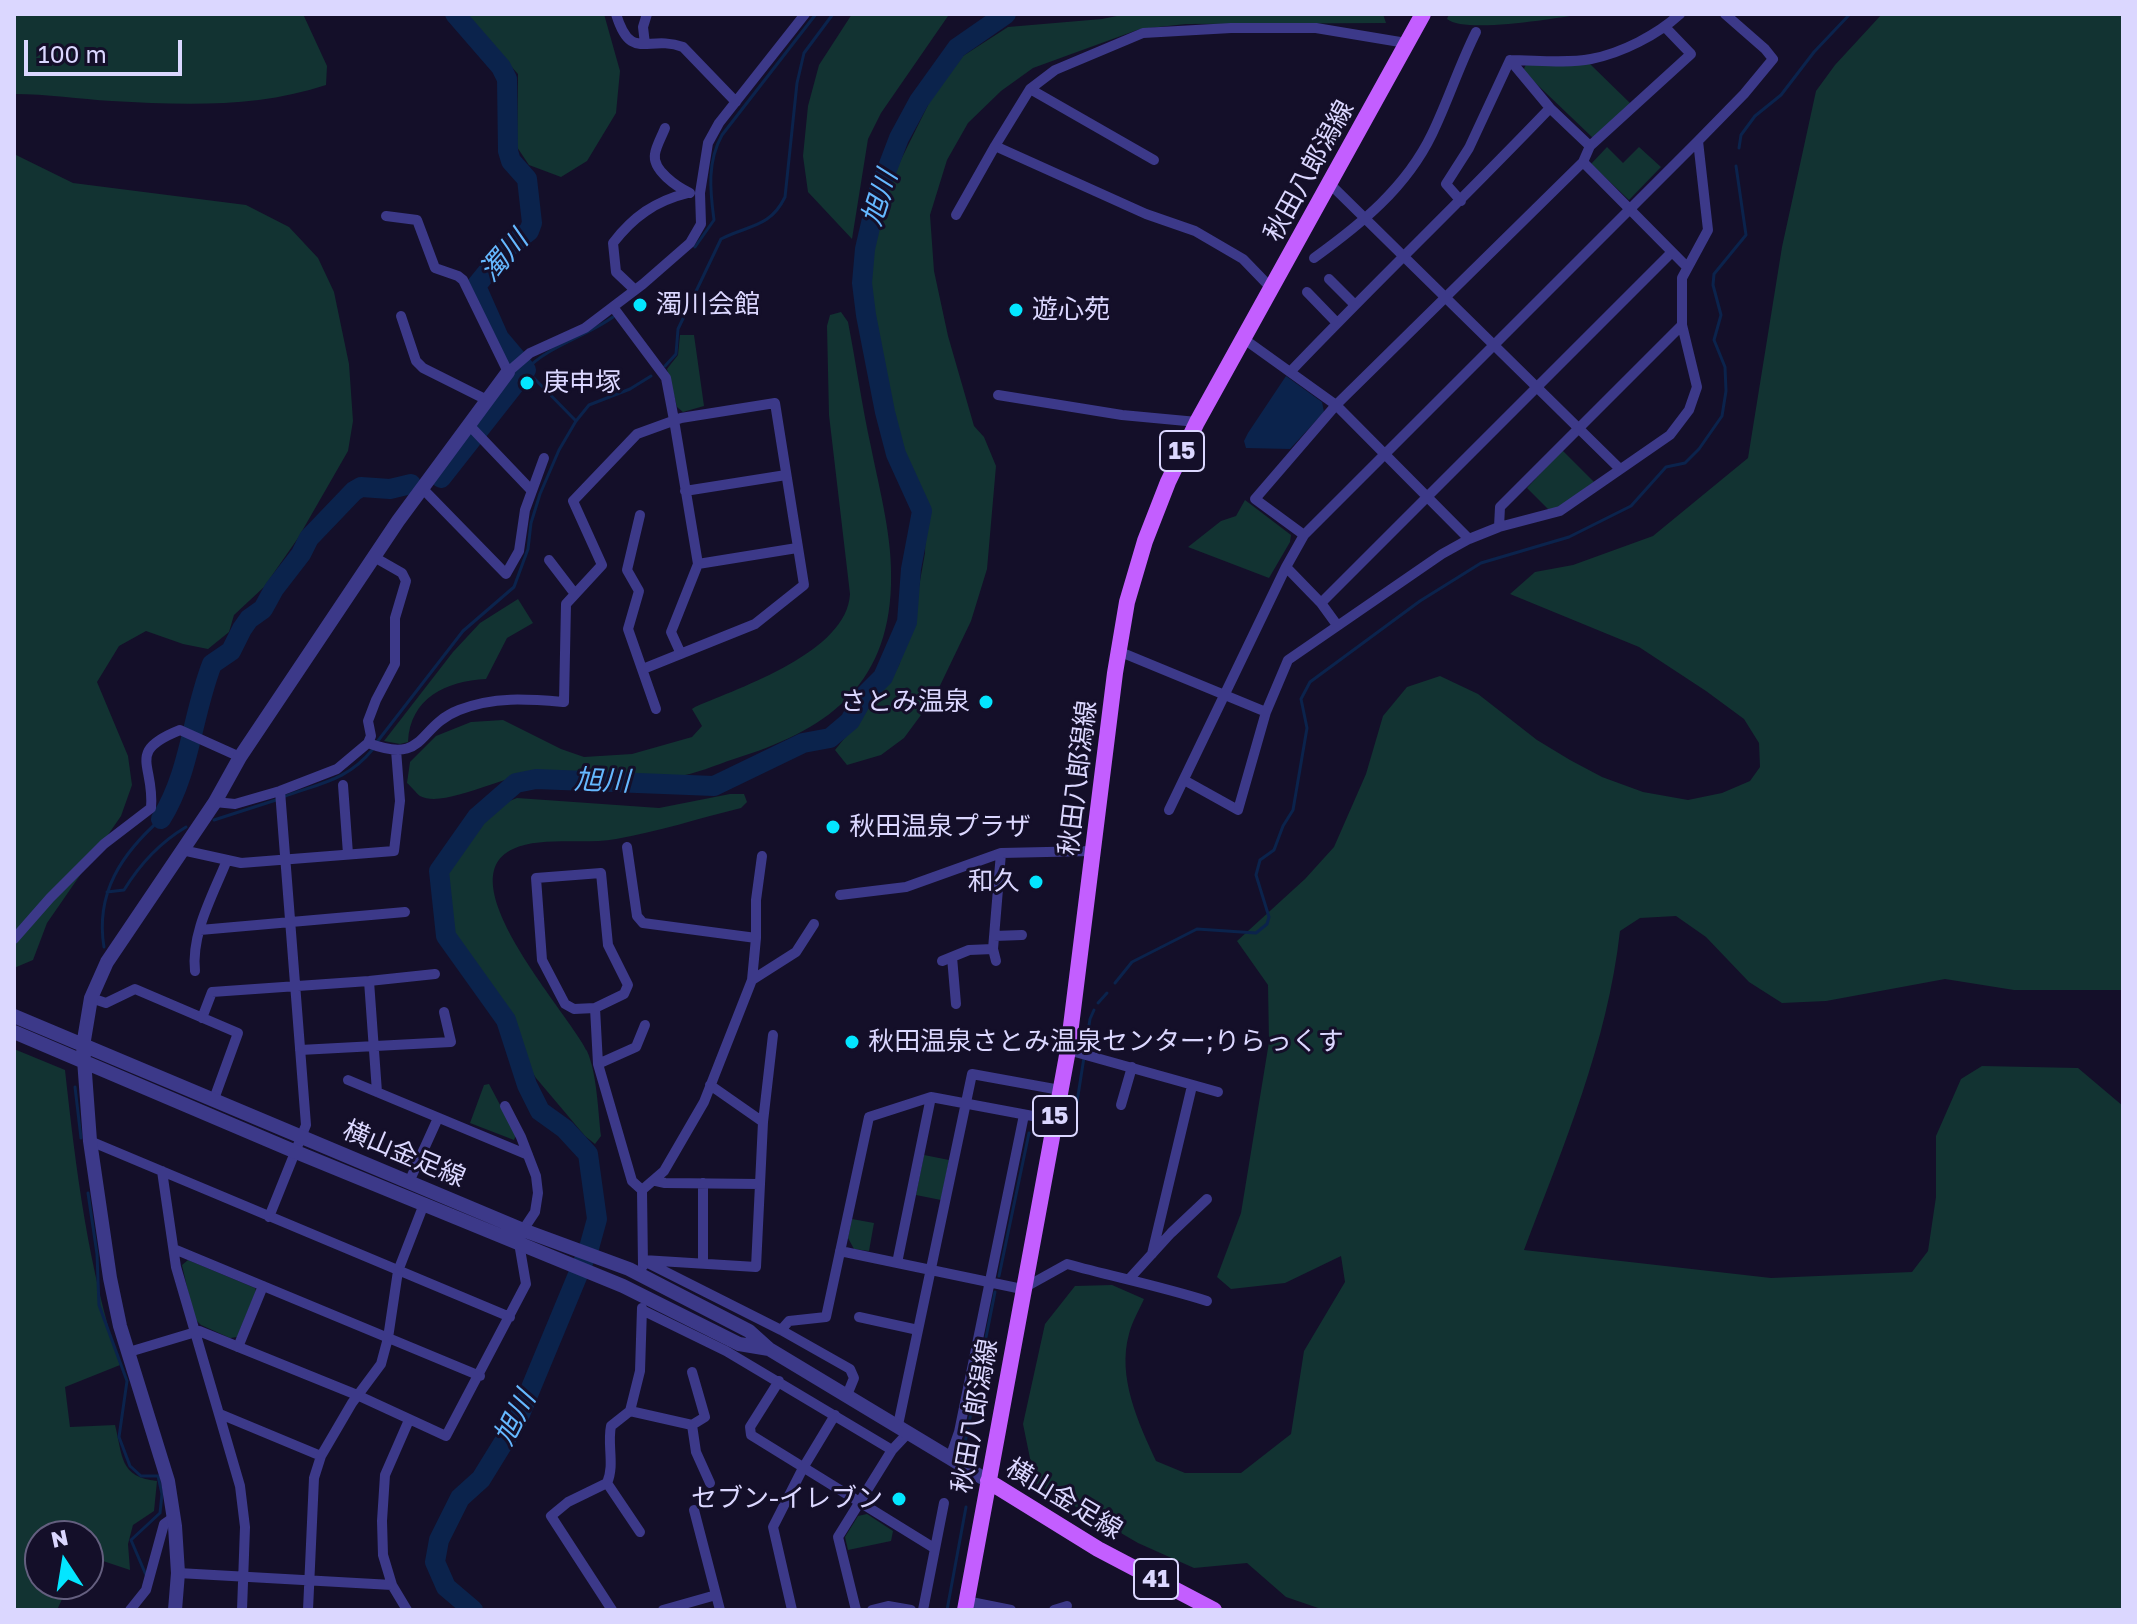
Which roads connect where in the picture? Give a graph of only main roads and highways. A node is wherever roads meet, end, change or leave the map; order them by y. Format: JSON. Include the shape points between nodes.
{"nodes":[{"id":1,"x":1423,"y":14,"type":"edge"},
{"id":2,"x":988,"y":1481,"type":"junction"},
{"id":3,"x":966,"y":1606,"type":"edge"},
{"id":4,"x":1214,"y":1610,"type":"edge"}],
"edges":[{"from":1,"to":2,"type":"main road","name":"秋田八郎潟線","number":"15","via":[[1197,422],[1145,541],[1118,651],[1092,851],[1079,1052],[1060,1090]]},
{"from":2,"to":3,"type":"main road","name":"秋田八郎潟線","number":"15"},
{"from":2,"to":4,"type":"main road","name":"横山金足線","number":"41","via":[[1098,1549]]}]}
